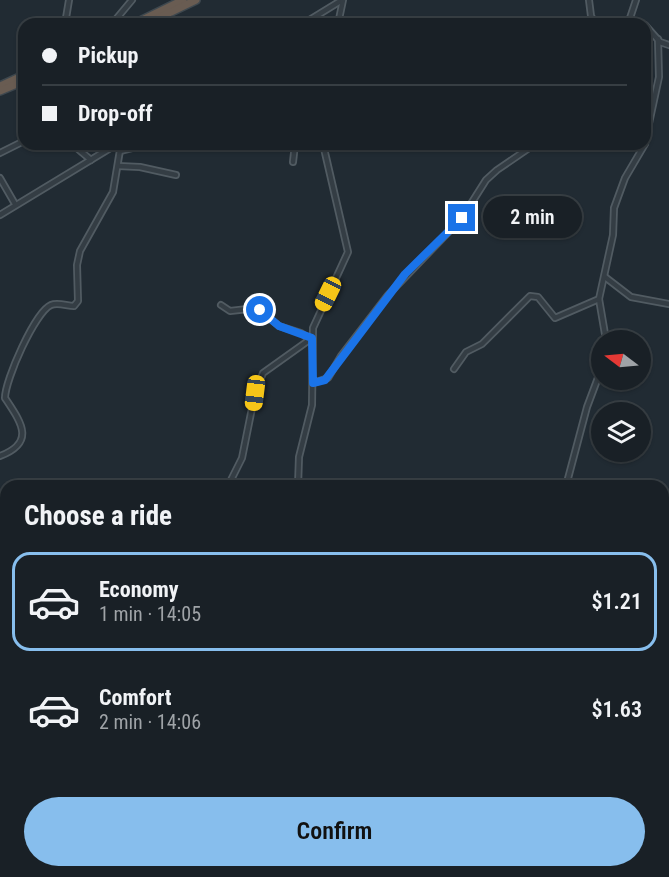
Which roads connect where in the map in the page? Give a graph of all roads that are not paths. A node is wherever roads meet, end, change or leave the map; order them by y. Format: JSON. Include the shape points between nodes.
{"nodes":[{"id":1,"x":69,"y":0,"type":"edge"},
{"id":2,"x":132,"y":0,"type":"edge"},
{"id":3,"x":183,"y":0,"type":"edge"},
{"id":4,"x":196,"y":0,"type":"edge"},
{"id":5,"x":342,"y":0,"type":"edge"},
{"id":6,"x":589,"y":0,"type":"edge"},
{"id":7,"x":636,"y":0,"type":"edge"},
{"id":8,"x":170,"y":12,"type":"junction"},
{"id":9,"x":66,"y":18,"type":"edge"},
{"id":10,"x":117,"y":18,"type":"edge"},
{"id":11,"x":146,"y":18,"type":"edge"},
{"id":12,"x":158,"y":18,"type":"edge"},
{"id":13,"x":170,"y":18,"type":"edge"},
{"id":14,"x":313,"y":18,"type":"edge"},
{"id":15,"x":339,"y":18,"type":"edge"},
{"id":16,"x":592,"y":18,"type":"edge"},
{"id":17,"x":627,"y":18,"type":"edge"},
{"id":18,"x":651,"y":32,"type":"edge"},
{"id":19,"x":658,"y":39,"type":"junction"},
{"id":20,"x":669,"y":45,"type":"edge"},
{"id":21,"x":18,"y":78,"type":"edge"},
{"id":22,"x":18,"y":84,"type":"edge"},
{"id":23,"x":0,"y":86,"type":"edge"},
{"id":24,"x":0,"y":92,"type":"edge"},
{"id":25,"x":651,"y":115,"type":"edge"},
{"id":26,"x":18,"y":144,"type":"edge"},
{"id":27,"x":79,"y":150,"type":"edge"},
{"id":28,"x":108,"y":150,"type":"edge"},
{"id":29,"x":124,"y":150,"type":"edge"},
{"id":30,"x":294,"y":150,"type":"edge"},
{"id":31,"x":324,"y":150,"type":"edge"},
{"id":32,"x":526,"y":150,"type":"edge"},
{"id":33,"x":641,"y":150,"type":"edge"},
{"id":34,"x":120,"y":151,"type":"joint"},
{"id":35,"x":0,"y":153,"type":"edge"},
{"id":36,"x":91,"y":160,"type":"junction"},
{"id":37,"x":293,"y":162,"type":"dead end"},
{"id":38,"x":118,"y":165,"type":"junction"},
{"id":39,"x":176,"y":175,"type":"dead end"},
{"id":40,"x":0,"y":178,"type":"edge"},
{"id":41,"x":15,"y":204,"type":"junction"},
{"id":42,"x":0,"y":215,"type":"edge"},
{"id":43,"x":604,"y":277,"type":"junction"},
{"id":44,"x":599,"y":299,"type":"junction"},
{"id":45,"x":669,"y":304,"type":"edge"},
{"id":46,"x":221,"y":305,"type":"dead end"},
{"id":47,"x":604,"y":330,"type":"edge"},
{"id":48,"x":310,"y":338,"type":"junction"},
{"id":49,"x":454,"y":369,"type":"dead end"},
{"id":50,"x":313,"y":383,"type":"junction"},
{"id":51,"x":593,"y":390,"type":"edge"},
{"id":52,"x":0,"y":456,"type":"edge"},
{"id":53,"x":232,"y":480,"type":"edge"},
{"id":54,"x":298,"y":480,"type":"edge"},
{"id":55,"x":568,"y":480,"type":"edge"}],
"edges":[{"from":1,"to":9,"type":"street"},
{"from":2,"to":10,"type":"street"},
{"from":3,"to":11,"type":"highway"},
{"from":4,"to":8,"type":"highway"},
{"from":5,"to":14,"type":"street"},
{"from":5,"to":15,"type":"street"},
{"from":6,"to":16,"type":"street"},
{"from":7,"to":17,"type":"street"},
{"from":8,"to":12,"type":"highway"},
{"from":8,"to":13,"type":"street"},
{"from":18,"to":19,"type":"street"},
{"from":19,"to":20,"type":"street"},
{"from":19,"to":25,"type":"street","via":[[659,77]]},
{"from":21,"to":23,"type":"highway"},
{"from":22,"to":24,"type":"highway"},
{"from":26,"to":35,"type":"street"},
{"from":27,"to":36,"type":"street"},
{"from":28,"to":36,"type":"street"},
{"from":29,"to":34,"type":"street"},
{"from":30,"to":37,"type":"street"},
{"from":31,"to":48,"type":"street","via":[[348,252]]},
{"from":32,"to":50,"type":"street","via":[[492,174],[462,218],[388,295],[328,378]]},
{"from":33,"to":43,"type":"street","via":[[614,208],[613,236]]},
{"from":34,"to":38,"type":"street"},
{"from":36,"to":41,"type":"street"},
{"from":38,"to":39,"type":"street"},
{"from":38,"to":52,"type":"street","via":[[113,192],[80,251],[78,301],[74,306],[54,304],[46,308],[14,365],[4,398],[21,425],[21,443]]},
{"from":40,"to":41,"type":"street"},
{"from":41,"to":42,"type":"street"},
{"from":43,"to":44,"type":"street"},
{"from":43,"to":45,"type":"street","via":[[631,297]]},
{"from":44,"to":47,"type":"street"},
{"from":44,"to":49,"type":"street","via":[[555,318],[538,297],[530,296],[482,344],[466,352]]},
{"from":46,"to":48,"type":"street","via":[[233,311],[257,308],[279,326]]},
{"from":48,"to":50,"type":"street"},
{"from":48,"to":53,"type":"street","via":[[263,373],[238,470]]},
{"from":50,"to":54,"type":"street"},
{"from":51,"to":55,"type":"street"}]}
